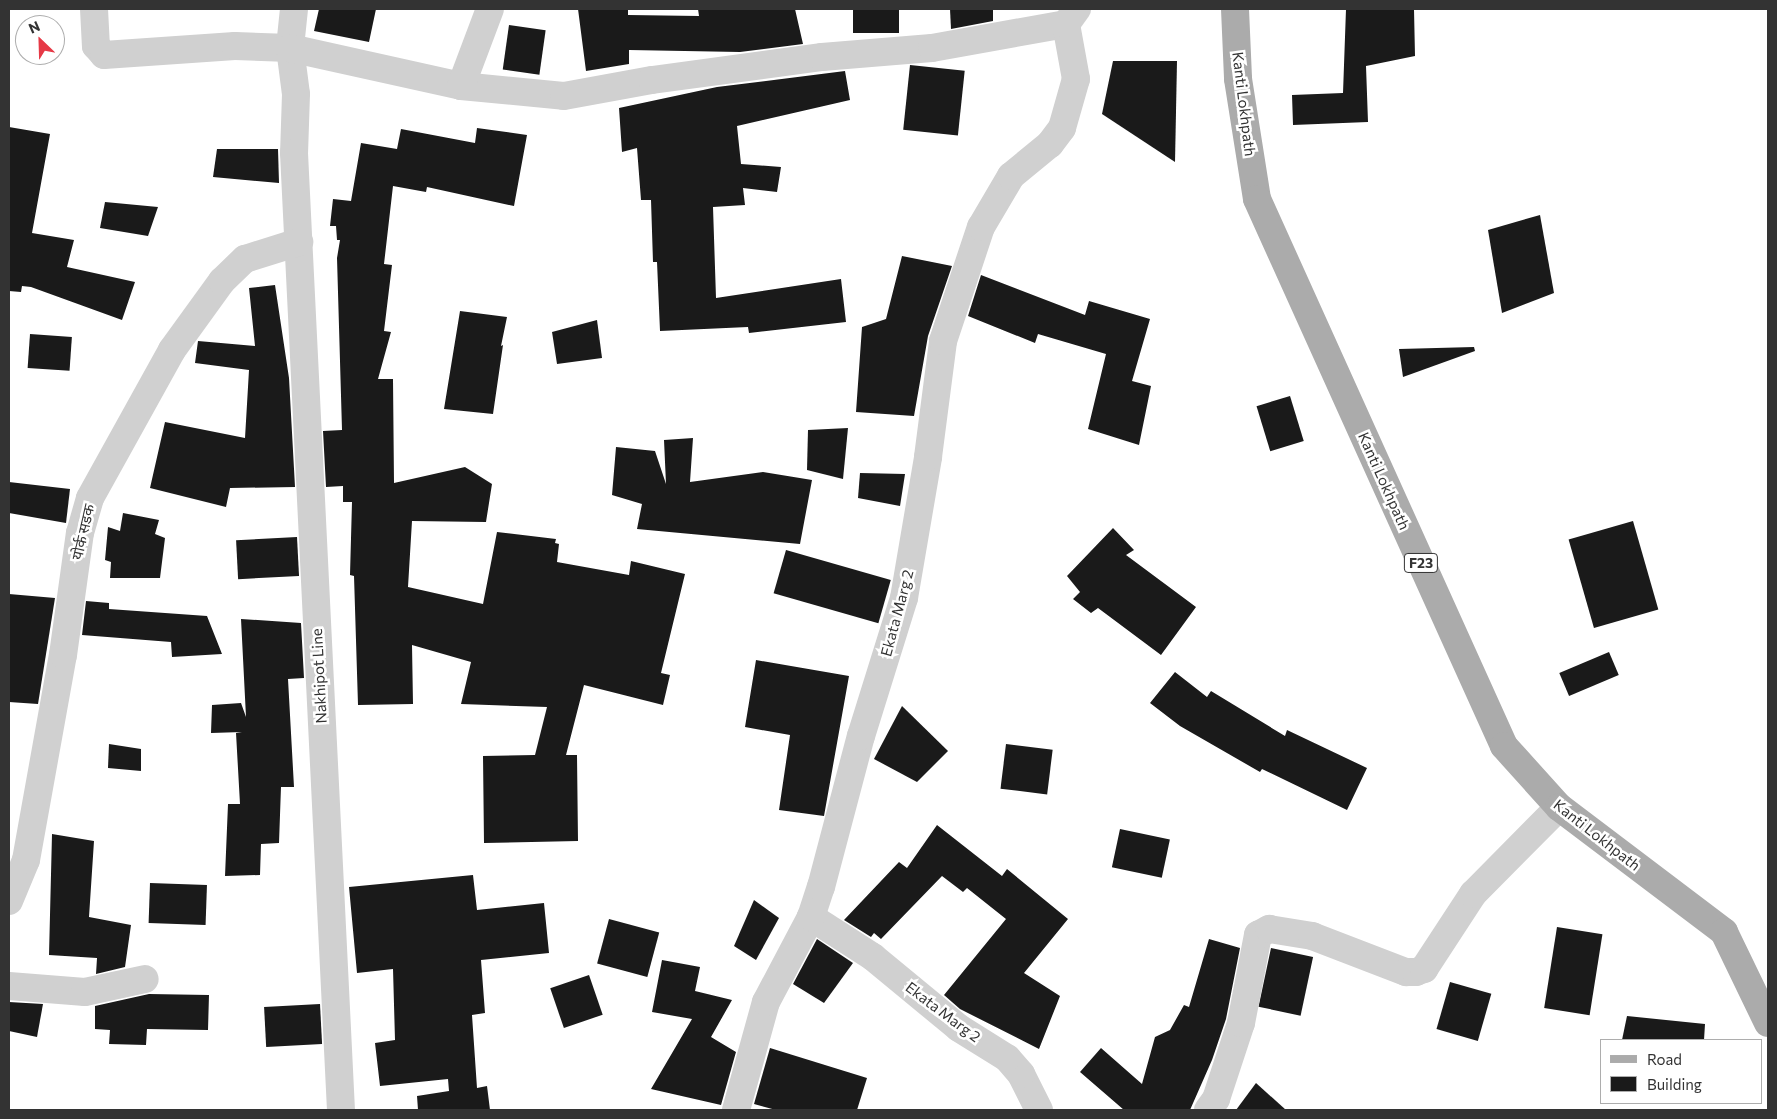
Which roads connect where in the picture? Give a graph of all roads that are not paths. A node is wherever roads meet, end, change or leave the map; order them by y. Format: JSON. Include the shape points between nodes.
{"nodes":[{"id":1,"x":94,"y":9,"type":"edge"},
{"id":2,"x":294,"y":9,"type":"edge"},
{"id":3,"x":490,"y":9,"type":"edge"},
{"id":4,"x":1235,"y":9,"type":"edge"},
{"id":5,"x":1071,"y":16,"type":"edge"},
{"id":6,"x":290,"y":48,"type":"junction"},
{"id":7,"x":461,"y":86,"type":"junction"},
{"id":8,"x":299,"y":242,"type":"junction"},
{"id":9,"x":1559,"y":808,"type":"junction"},
{"id":10,"x":9,"y":900,"type":"edge"},
{"id":11,"x":810,"y":917,"type":"junction"},
{"id":12,"x":145,"y":979,"type":"dead end"},
{"id":13,"x":9,"y":986,"type":"edge"},
{"id":14,"x":1768,"y":1023,"type":"edge"},
{"id":15,"x":340,"y":1110,"type":"edge"},
{"id":16,"x":736,"y":1110,"type":"edge"},
{"id":17,"x":1039,"y":1110,"type":"edge"},
{"id":18,"x":1208,"y":1110,"type":"edge"}],
"edges":[{"from":1,"to":6,"type":"street","via":[[96,46],[104,55],[235,46]]},
{"from":2,"to":6,"type":"street","name":"Nakhipot Line"},
{"from":3,"to":7,"type":"street"},
{"from":4,"to":9,"type":"main road","name":"Kanti Lokhpath","number":"F23","via":[[1238,79],[1257,199],[1504,746]]},
{"from":5,"to":7,"type":"street","via":[[932,48],[822,57],[652,80],[564,96]]},
{"from":5,"to":11,"type":"street","name":"Ekata Marg 2","via":[[1076,79],[1062,128],[1050,144],[1011,176],[982,227],[943,341],[928,457],[904,598]]},
{"from":6,"to":7,"type":"street"},
{"from":6,"to":8,"type":"street","name":"Nakhipot Line","via":[[296,94],[294,153]]},
{"from":8,"to":10,"type":"street","name":"योर्क सडक","via":[[245,259],[222,281],[172,350],[90,498],[80,533],[63,655],[26,860]]},
{"from":8,"to":15,"type":"street","name":"Nakhipot Line"},
{"from":9,"to":14,"type":"main road","name":"Kanti Lokhpath","number":"F23","via":[[1724,932]]},
{"from":9,"to":18,"type":"street","via":[[1473,894],[1424,968],[1416,972],[1406,972],[1312,936],[1269,929],[1258,935],[1241,1023],[1216,1099]]},
{"from":11,"to":16,"type":"street","via":[[766,1002]]},
{"from":11,"to":17,"type":"street","name":"Ekata Marg 2","via":[[873,957],[960,1028],[1007,1058],[1021,1074]]},
{"from":12,"to":13,"type":"street","via":[[85,992]]}]}
